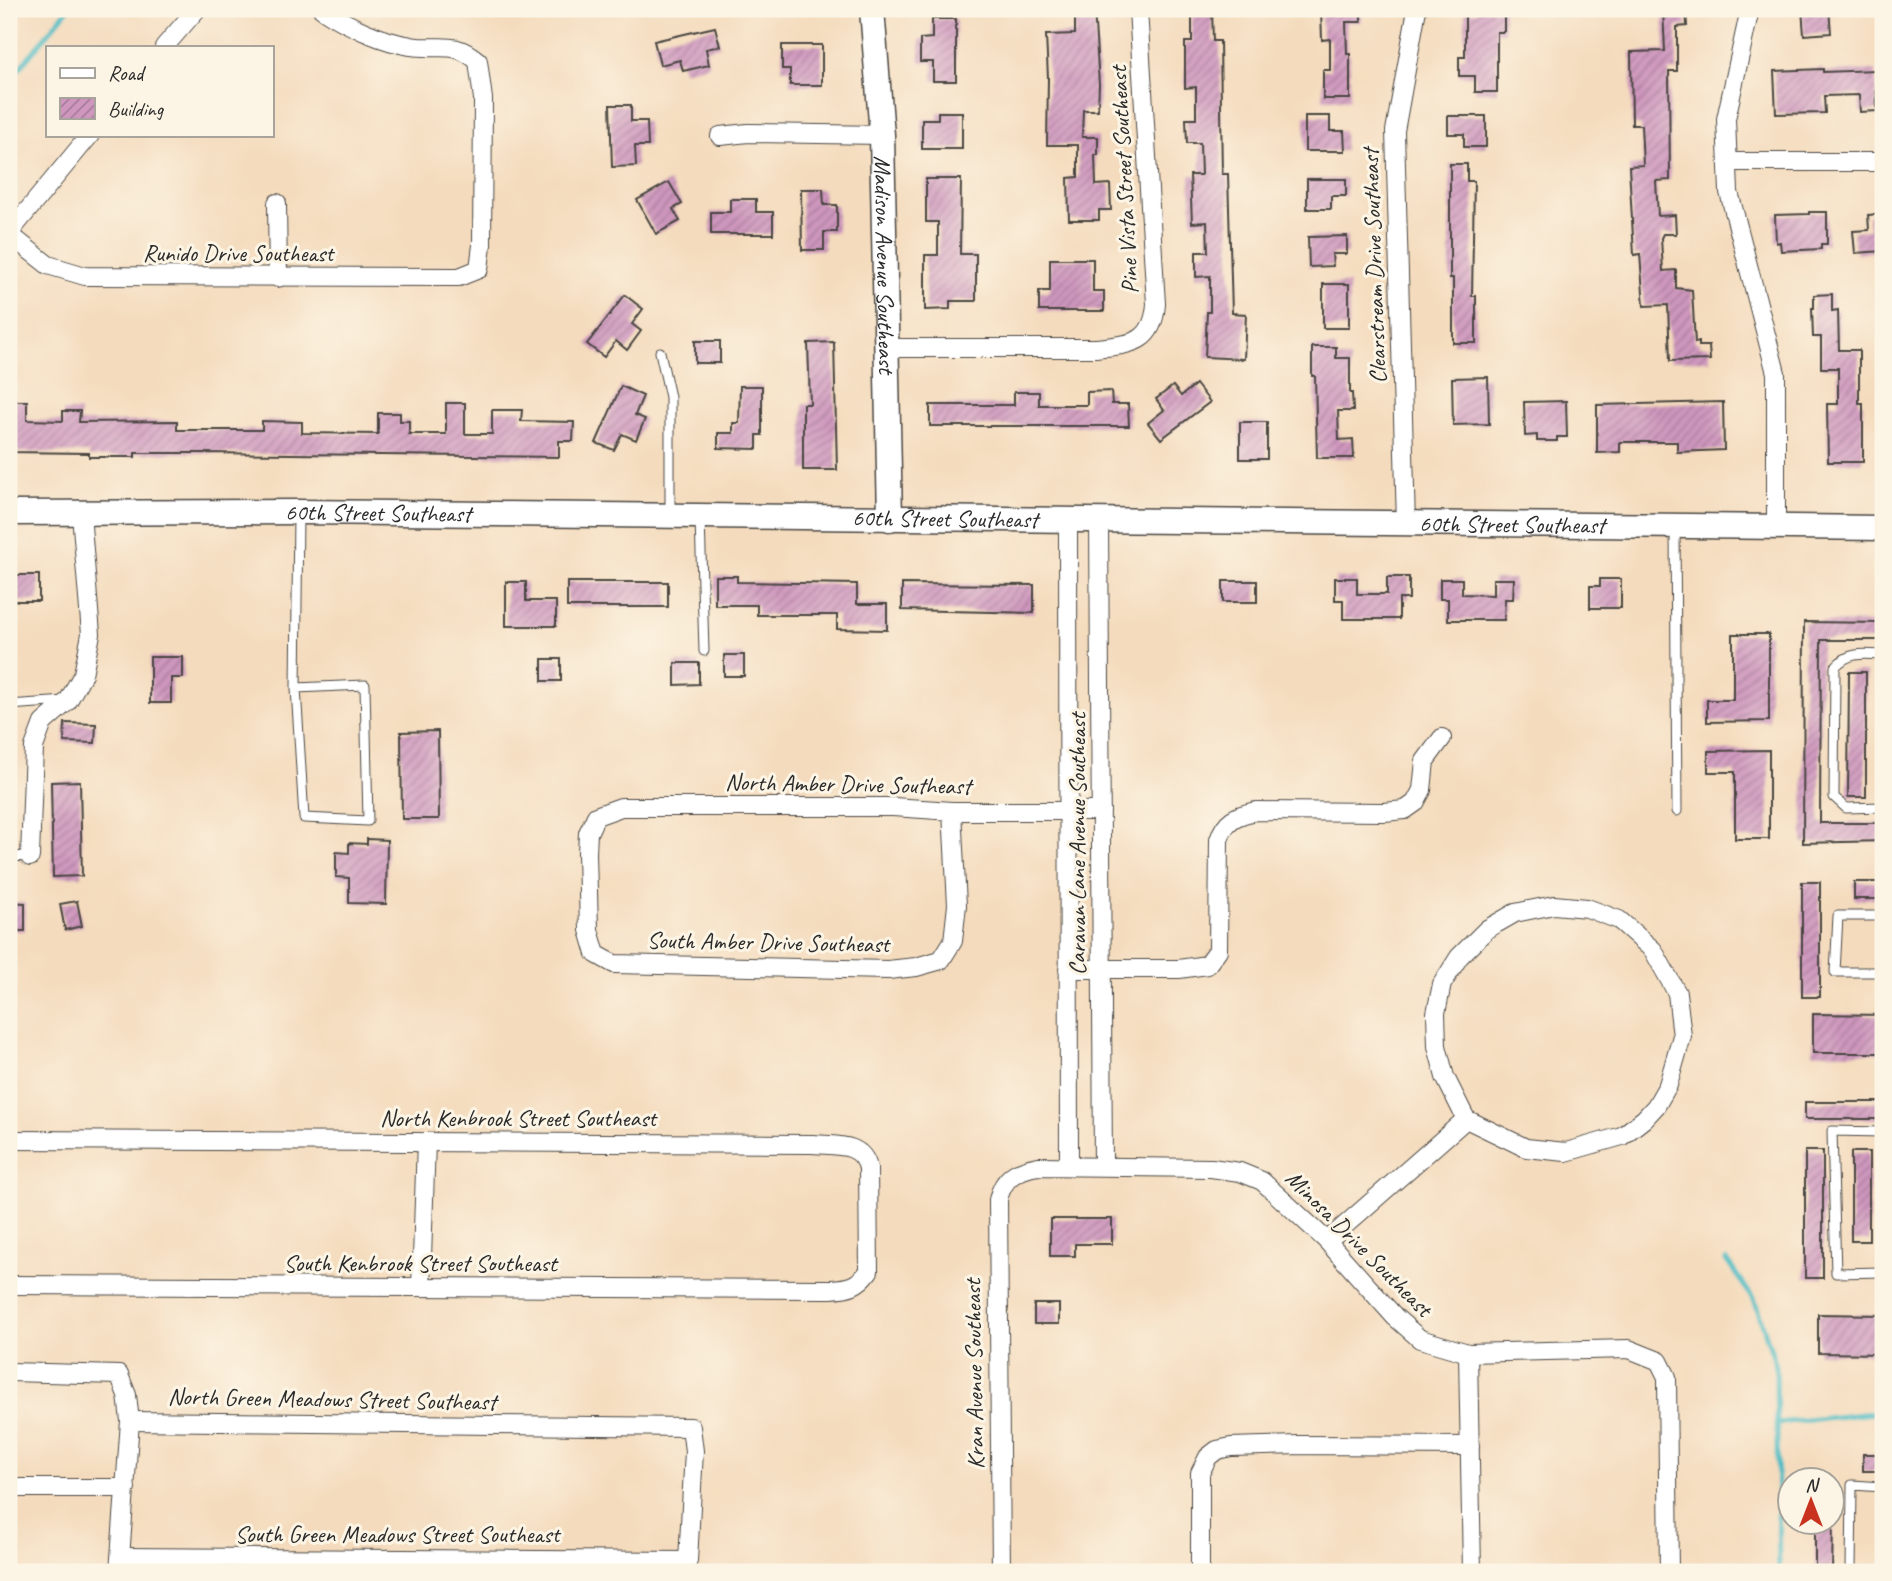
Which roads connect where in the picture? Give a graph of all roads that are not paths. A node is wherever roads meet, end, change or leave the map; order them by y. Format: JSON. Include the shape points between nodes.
{"nodes":[{"id":1,"x":197,"y":9,"type":"edge"},
{"id":2,"x":322,"y":9,"type":"edge"},
{"id":3,"x":872,"y":9,"type":"edge"},
{"id":4,"x":1138,"y":9,"type":"edge"},
{"id":5,"x":1417,"y":9,"type":"edge"},
{"id":6,"x":1751,"y":9,"type":"edge"},
{"id":7,"x":165,"y":46,"type":"edge"},
{"id":8,"x":881,"y":135,"type":"junction"},
{"id":9,"x":89,"y":136,"type":"edge"},
{"id":10,"x":720,"y":136,"type":"dead end"},
{"id":11,"x":1728,"y":162,"type":"junction"},
{"id":12,"x":1877,"y":162,"type":"dead end"},
{"id":13,"x":277,"y":203,"type":"dead end"},
{"id":14,"x":9,"y":234,"type":"edge"},
{"id":15,"x":278,"y":278,"type":"junction"},
{"id":16,"x":885,"y":348,"type":"junction"},
{"id":17,"x":660,"y":352,"type":"dead end"},
{"id":18,"x":298,"y":512,"type":"junction"},
{"id":19,"x":9,"y":513,"type":"edge"},
{"id":20,"x":81,"y":513,"type":"junction"},
{"id":21,"x":670,"y":516,"type":"junction"},
{"id":22,"x":700,"y":517,"type":"junction"},
{"id":23,"x":890,"y":519,"type":"junction"},
{"id":24,"x":1068,"y":521,"type":"junction"},
{"id":25,"x":1099,"y":521,"type":"junction"},
{"id":26,"x":1406,"y":524,"type":"junction"},
{"id":27,"x":1675,"y":527,"type":"junction"},
{"id":28,"x":1776,"y":527,"type":"junction"},
{"id":29,"x":1883,"y":528,"type":"edge"},
{"id":30,"x":704,"y":651,"type":"dead end"},
{"id":31,"x":1883,"y":655,"type":"edge"},
{"id":32,"x":296,"y":688,"type":"junction"},
{"id":33,"x":68,"y":701,"type":"junction"},
{"id":34,"x":9,"y":705,"type":"edge"},
{"id":35,"x":1442,"y":738,"type":"dead end"},
{"id":36,"x":1883,"y":807,"type":"edge"},
{"id":37,"x":952,"y":811,"type":"junction"},
{"id":38,"x":1068,"y":811,"type":"junction"},
{"id":39,"x":1101,"y":811,"type":"junction"},
{"id":40,"x":1677,"y":811,"type":"dead end"},
{"id":41,"x":9,"y":856,"type":"edge"},
{"id":42,"x":30,"y":856,"type":"joint"},
{"id":43,"x":1883,"y":916,"type":"edge"},
{"id":44,"x":596,"y":954,"type":"joint"},
{"id":45,"x":1068,"y":969,"type":"junction"},
{"id":46,"x":1102,"y":969,"type":"junction"},
{"id":47,"x":1883,"y":972,"type":"edge"},
{"id":48,"x":1466,"y":1119,"type":"junction"},
{"id":49,"x":1883,"y":1132,"type":"edge"},
{"id":50,"x":9,"y":1140,"type":"edge"},
{"id":51,"x":426,"y":1142,"type":"junction"},
{"id":52,"x":1069,"y":1166,"type":"junction"},
{"id":53,"x":1103,"y":1166,"type":"junction"},
{"id":54,"x":1008,"y":1179,"type":"joint"},
{"id":55,"x":1327,"y":1241,"type":"junction"},
{"id":56,"x":1883,"y":1272,"type":"edge"},
{"id":57,"x":9,"y":1285,"type":"edge"},
{"id":58,"x":421,"y":1287,"type":"junction"},
{"id":59,"x":831,"y":1289,"type":"joint"},
{"id":60,"x":1468,"y":1353,"type":"junction"},
{"id":61,"x":9,"y":1372,"type":"edge"},
{"id":62,"x":131,"y":1421,"type":"junction"},
{"id":63,"x":1469,"y":1446,"type":"junction"},
{"id":64,"x":1883,"y":1487,"type":"edge"},
{"id":65,"x":9,"y":1488,"type":"edge"},
{"id":66,"x":126,"y":1488,"type":"junction"},
{"id":67,"x":688,"y":1561,"type":"joint"},
{"id":68,"x":120,"y":1564,"type":"edge"},
{"id":69,"x":1000,"y":1572,"type":"edge"},
{"id":70,"x":1200,"y":1572,"type":"edge"},
{"id":71,"x":1472,"y":1572,"type":"edge"},
{"id":72,"x":1669,"y":1572,"type":"edge"},
{"id":73,"x":1851,"y":1572,"type":"edge"}],
"edges":[{"from":1,"to":7,"type":"street"},
{"from":2,"to":15,"type":"street","name":"Runido Drive Southeast","via":[[348,24],[411,47],[455,47],[478,61],[483,99],[479,270],[459,277]]},
{"from":3,"to":8,"type":"main road","name":"Madison Avenue Southeast"},
{"from":4,"to":16,"type":"street","name":"Pine Vista Street Southeast","via":[[1156,294],[1155,320],[1144,338],[1096,348]]},
{"from":5,"to":26,"type":"street","name":"Clearstream Drive Southeast","via":[[1395,131]]},
{"from":6,"to":11,"type":"street","via":[[1726,119]]},
{"from":8,"to":10,"type":"street"},
{"from":8,"to":16,"type":"main road","name":"Madison Avenue Southeast"},
{"from":9,"to":14,"type":"street"},
{"from":11,"to":12,"type":"street"},
{"from":11,"to":28,"type":"street","via":[[1729,192],[1776,373]]},
{"from":13,"to":15,"type":"street"},
{"from":14,"to":15,"type":"street","name":"Runido Drive Southeast","via":[[48,265],[85,276]]},
{"from":16,"to":23,"type":"main road","name":"Madison Avenue Southeast"},
{"from":17,"to":21,"type":"lane","via":[[670,397]]},
{"from":18,"to":20,"type":"main road","name":"60th Street Southeast"},
{"from":18,"to":21,"type":"main road","name":"60th Street Southeast"},
{"from":18,"to":32,"type":"lane"},
{"from":19,"to":20,"type":"main road","name":"60th Street Southeast"},
{"from":20,"to":33,"type":"street","via":[[91,634],[83,674]]},
{"from":21,"to":22,"type":"main road","name":"60th Street Southeast"},
{"from":22,"to":23,"type":"main road","name":"60th Street Southeast"},
{"from":22,"to":30,"type":"lane"},
{"from":23,"to":24,"type":"main road","name":"60th Street Southeast"},
{"from":24,"to":25,"type":"main road","name":"60th Street Southeast"},
{"from":24,"to":38,"type":"street","name":"Caravan Lane Avenue Southeast"},
{"from":25,"to":26,"type":"main road","name":"60th Street Southeast"},
{"from":25,"to":39,"type":"street","name":"Caravan Lane Avenue Southeast"},
{"from":26,"to":27,"type":"main road","name":"60th Street Southeast"},
{"from":27,"to":28,"type":"main road","name":"60th Street Southeast"},
{"from":27,"to":40,"type":"lane"},
{"from":28,"to":29,"type":"main road","name":"60th Street Southeast"},
{"from":31,"to":36,"type":"lane","via":[[1843,658],[1835,667],[1834,797],[1846,808]]},
{"from":32,"to":32,"type":"lane","via":[[304,818],[368,821],[365,685]]},
{"from":33,"to":34,"type":"lane"},
{"from":33,"to":42,"type":"street","via":[[43,723],[34,747]]},
{"from":35,"to":46,"type":"street","via":[[1425,761],[1422,790],[1405,810],[1256,811],[1230,819],[1219,840],[1218,950],[1207,965],[1179,970]]},
{"from":37,"to":38,"type":"street","name":"North Amber Drive Southeast"},
{"from":37,"to":44,"type":"street","name":"North Amber Drive Southeast","via":[[686,806],[621,807],[596,816],[588,833],[587,853],[589,929]]},
{"from":37,"to":44,"type":"street","name":"South Amber Drive Southeast","via":[[957,905],[953,941],[941,960],[888,970],[614,964]]},
{"from":38,"to":39,"type":"street","name":"North Amber Drive Southeast"},
{"from":38,"to":45,"type":"street","name":"Caravan Lane Avenue Southeast"},
{"from":39,"to":46,"type":"street","name":"Caravan Lane Avenue Southeast"},
{"from":41,"to":42,"type":"lane"},
{"from":43,"to":47,"type":"lane","via":[[1838,916],[1835,972]]},
{"from":45,"to":46,"type":"street"},
{"from":45,"to":52,"type":"street","name":"Caravan Lane Avenue Southeast"},
{"from":46,"to":53,"type":"street","name":"Caravan Lane Avenue Southeast"},
{"from":48,"to":48,"type":"street","via":[[1525,1148],[1566,1152],[1622,1136],[1644,1119],[1668,1086],[1682,1036],[1677,993],[1654,950],[1619,920],[1587,908],[1554,905],[1515,913],[1487,929],[1459,957],[1442,984],[1436,1013],[1437,1046],[1445,1077]]},
{"from":48,"to":55,"type":"street"},
{"from":49,"to":56,"type":"lane","via":[[1832,1131],[1836,1273]]},
{"from":50,"to":51,"type":"street","name":"North Kenbrook Street Southeast"},
{"from":51,"to":58,"type":"street"},
{"from":51,"to":59,"type":"street","name":"North Kenbrook Street Southeast","via":[[813,1144],[859,1151],[868,1168],[869,1271],[860,1284]]},
{"from":52,"to":53,"type":"street","name":"Minosa Drive Southeast"},
{"from":52,"to":54,"type":"street","name":"Minosa Drive Southeast","via":[[1038,1166]]},
{"from":53,"to":55,"type":"street","name":"Minosa Drive Southeast","via":[[1240,1172],[1262,1181]]},
{"from":54,"to":69,"type":"street","name":"Kran Avenue Southeast","via":[[1000,1189],[998,1233]]},
{"from":55,"to":60,"type":"street","name":"Minosa Drive Southeast","via":[[1420,1339]]},
{"from":57,"to":58,"type":"street","name":"South Kenbrook Street Southeast"},
{"from":58,"to":59,"type":"street","name":"South Kenbrook Street Southeast"},
{"from":60,"to":63,"type":"street"},
{"from":60,"to":72,"type":"street","name":"Minosa Drive Southeast","via":[[1629,1349],[1659,1362],[1667,1377]]},
{"from":61,"to":62,"type":"street","via":[[119,1376]]},
{"from":62,"to":66,"type":"street"},
{"from":62,"to":67,"type":"street","name":"North Green Meadows Street Southeast","via":[[691,1427],[694,1451]]},
{"from":63,"to":70,"type":"street","via":[[1301,1445],[1217,1450],[1199,1473]]},
{"from":63,"to":71,"type":"street"},
{"from":64,"to":73,"type":"lane","via":[[1852,1485]]},
{"from":65,"to":66,"type":"street"},
{"from":66,"to":68,"type":"street"},
{"from":67,"to":68,"type":"street","name":"South Green Meadows Street Southeast"}]}
